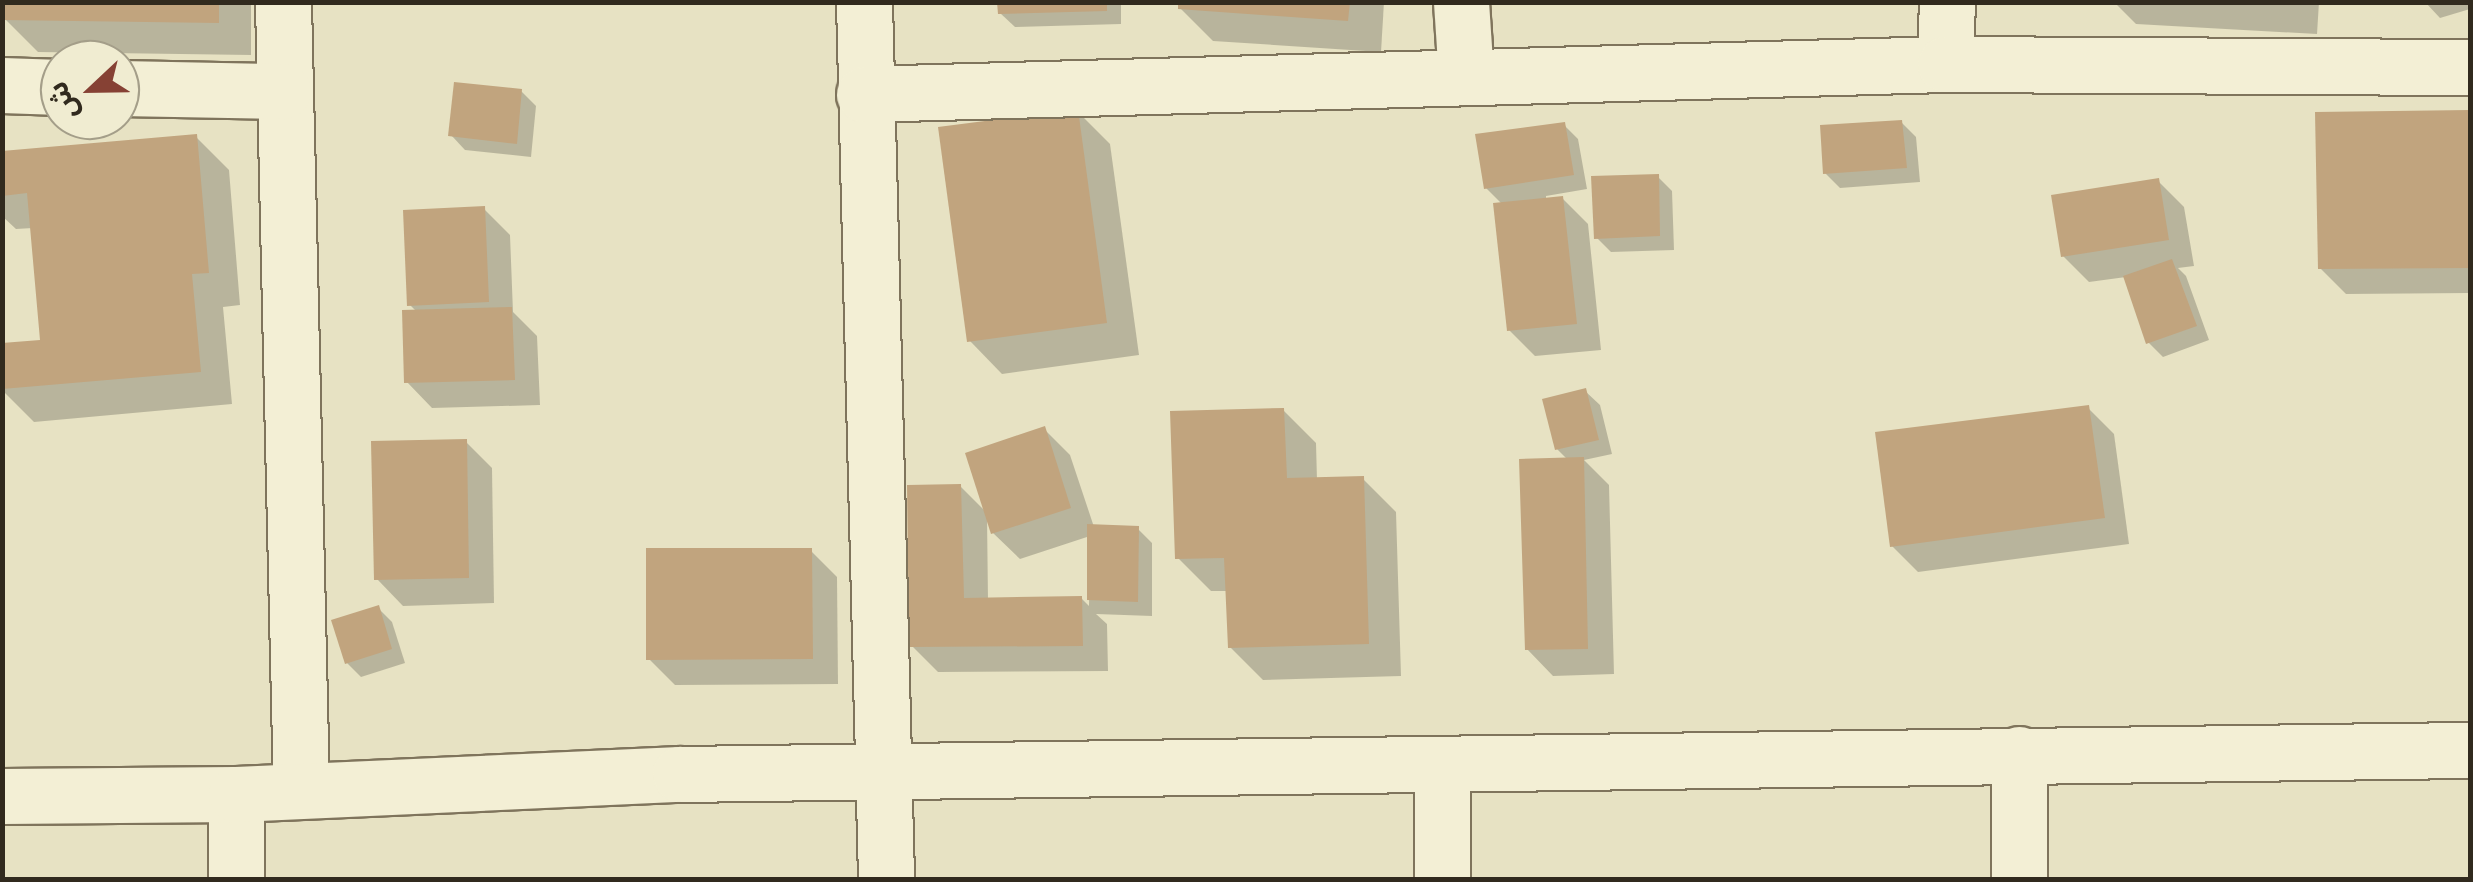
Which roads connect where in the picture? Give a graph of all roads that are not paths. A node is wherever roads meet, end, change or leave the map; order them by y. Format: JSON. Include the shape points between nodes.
{"nodes":[{"id":1,"x":283,"y":2,"type":"edge"},
{"id":2,"x":864,"y":2,"type":"edge"},
{"id":3,"x":1461,"y":2,"type":"edge"},
{"id":4,"x":1947,"y":2,"type":"edge"},
{"id":5,"x":1946,"y":64,"type":"junction"},
{"id":6,"x":2470,"y":68,"type":"edge"},
{"id":7,"x":1466,"y":77,"type":"junction"},
{"id":8,"x":2,"y":86,"type":"edge"},
{"id":9,"x":40,"y":87,"type":"edge"},
{"id":10,"x":140,"y":88,"type":"edge"},
{"id":11,"x":284,"y":91,"type":"junction"},
{"id":12,"x":864,"y":94,"type":"junction"},
{"id":13,"x":2470,"y":750,"type":"edge"},
{"id":14,"x":2019,"y":754,"type":"junction"},
{"id":15,"x":1442,"y":764,"type":"junction"},
{"id":16,"x":886,"y":774,"type":"junction"},
{"id":17,"x":301,"y":789,"type":"junction"},
{"id":18,"x":236,"y":794,"type":"junction"},
{"id":19,"x":2,"y":796,"type":"edge"},
{"id":20,"x":236,"y":880,"type":"edge"},
{"id":21,"x":886,"y":880,"type":"edge"},
{"id":22,"x":1442,"y":880,"type":"edge"},
{"id":23,"x":2019,"y":880,"type":"edge"}],
"edges":[{"from":1,"to":11,"type":"street"},
{"from":2,"to":12,"type":"street"},
{"from":3,"to":7,"type":"street"},
{"from":4,"to":5,"type":"street"},
{"from":5,"to":6,"type":"street"},
{"from":5,"to":7,"type":"street"},
{"from":7,"to":12,"type":"street"},
{"from":8,"to":9,"type":"street"},
{"from":10,"to":11,"type":"street"},
{"from":11,"to":17,"type":"street"},
{"from":12,"to":16,"type":"street"},
{"from":13,"to":14,"type":"street"},
{"from":14,"to":15,"type":"street"},
{"from":14,"to":23,"type":"street"},
{"from":15,"to":16,"type":"street"},
{"from":15,"to":22,"type":"street"},
{"from":16,"to":17,"type":"street","via":[[680,774]]},
{"from":16,"to":21,"type":"street"},
{"from":17,"to":18,"type":"street"},
{"from":18,"to":19,"type":"street"},
{"from":18,"to":20,"type":"street"}]}
